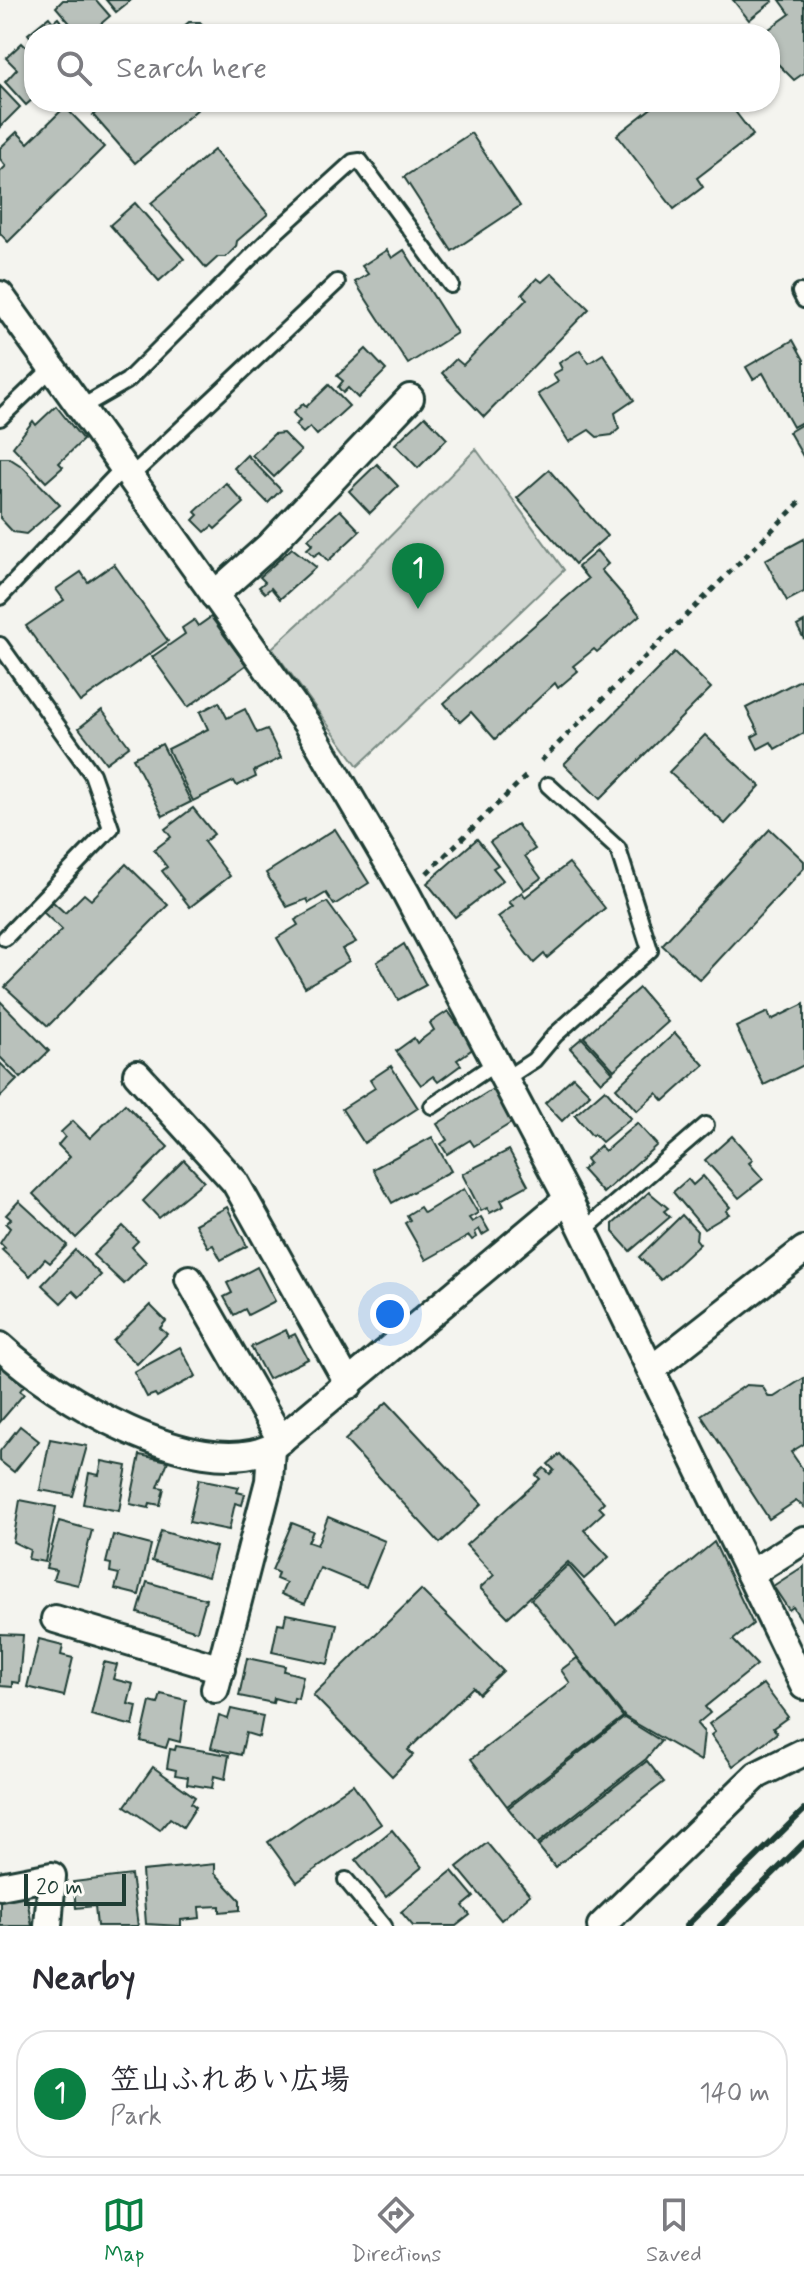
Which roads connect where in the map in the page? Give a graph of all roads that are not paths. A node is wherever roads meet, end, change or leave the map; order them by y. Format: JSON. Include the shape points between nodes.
{"nodes":[{"id":1,"x":337,"y":282,"type":"dead end"},
{"id":2,"x":451,"y":285,"type":"dead end"},
{"id":3,"x":0,"y":295,"type":"edge"},
{"id":4,"x":52,"y":368,"type":"junction"},
{"id":5,"x":410,"y":398,"type":"dead end"},
{"id":6,"x":80,"y":408,"type":"junction"},
{"id":7,"x":0,"y":418,"type":"edge"},
{"id":8,"x":126,"y":472,"type":"junction"},
{"id":9,"x":214,"y":595,"type":"junction"},
{"id":10,"x":0,"y":597,"type":"edge"},
{"id":11,"x":0,"y":645,"type":"edge"},
{"id":12,"x":548,"y":785,"type":"dead end"},
{"id":13,"x":5,"y":938,"type":"dead end"},
{"id":14,"x":501,"y":1071,"type":"junction"},
{"id":15,"x":137,"y":1074,"type":"dead end"},
{"id":16,"x":432,"y":1106,"type":"dead end"},
{"id":17,"x":706,"y":1125,"type":"dead end"},
{"id":18,"x":568,"y":1199,"type":"junction"},
{"id":19,"x":583,"y":1231,"type":"junction"},
{"id":20,"x":804,"y":1250,"type":"edge"},
{"id":21,"x":189,"y":1279,"type":"dead end"},
{"id":22,"x":0,"y":1346,"type":"edge"},
{"id":23,"x":652,"y":1369,"type":"junction"},
{"id":24,"x":349,"y":1385,"type":"junction"},
{"id":25,"x":276,"y":1444,"type":"junction"},
{"id":26,"x":804,"y":1540,"type":"edge"},
{"id":27,"x":750,"y":1574,"type":"junction"},
{"id":28,"x":55,"y":1619,"type":"dead end"},
{"id":29,"x":804,"y":1686,"type":"edge"},
{"id":30,"x":804,"y":1752,"type":"edge"},
{"id":31,"x":346,"y":1880,"type":"dead end"},
{"id":32,"x":0,"y":1886,"type":"edge"},
{"id":33,"x":48,"y":1926,"type":"edge"},
{"id":34,"x":384,"y":1926,"type":"edge"},
{"id":35,"x":601,"y":1926,"type":"edge"}],
"edges":[{"from":1,"to":8,"type":"lane"},
{"from":2,"to":6,"type":"lane","via":[[360,161],[353,162],[127,381]]},
{"from":3,"to":4,"type":"street"},
{"from":4,"to":6,"type":"street"},
{"from":4,"to":7,"type":"lane"},
{"from":5,"to":9,"type":"street","via":[[269,546]]},
{"from":6,"to":8,"type":"street"},
{"from":8,"to":9,"type":"street"},
{"from":8,"to":10,"type":"lane"},
{"from":9,"to":14,"type":"street","via":[[307,724]]},
{"from":11,"to":13,"type":"lane","via":[[92,774],[111,828]]},
{"from":12,"to":14,"type":"lane","via":[[618,849],[650,950],[534,1060]]},
{"from":14,"to":16,"type":"lane"},
{"from":14,"to":18,"type":"street"},
{"from":15,"to":24,"type":"street","via":[[235,1182]]},
{"from":17,"to":19,"type":"lane"},
{"from":18,"to":19,"type":"street"},
{"from":18,"to":24,"type":"street"},
{"from":19,"to":23,"type":"street"},
{"from":20,"to":23,"type":"street"},
{"from":21,"to":25,"type":"street"},
{"from":22,"to":25,"type":"street","via":[[66,1399],[194,1452],[250,1457]]},
{"from":23,"to":27,"type":"street"},
{"from":24,"to":25,"type":"street"},
{"from":25,"to":28,"type":"street","via":[[218,1679]]},
{"from":26,"to":27,"type":"street"},
{"from":27,"to":29,"type":"street"},
{"from":30,"to":35,"type":"street","via":[[757,1775]]},
{"from":31,"to":34,"type":"lane"},
{"from":32,"to":33,"type":"street","via":[[52,1876]]}]}
